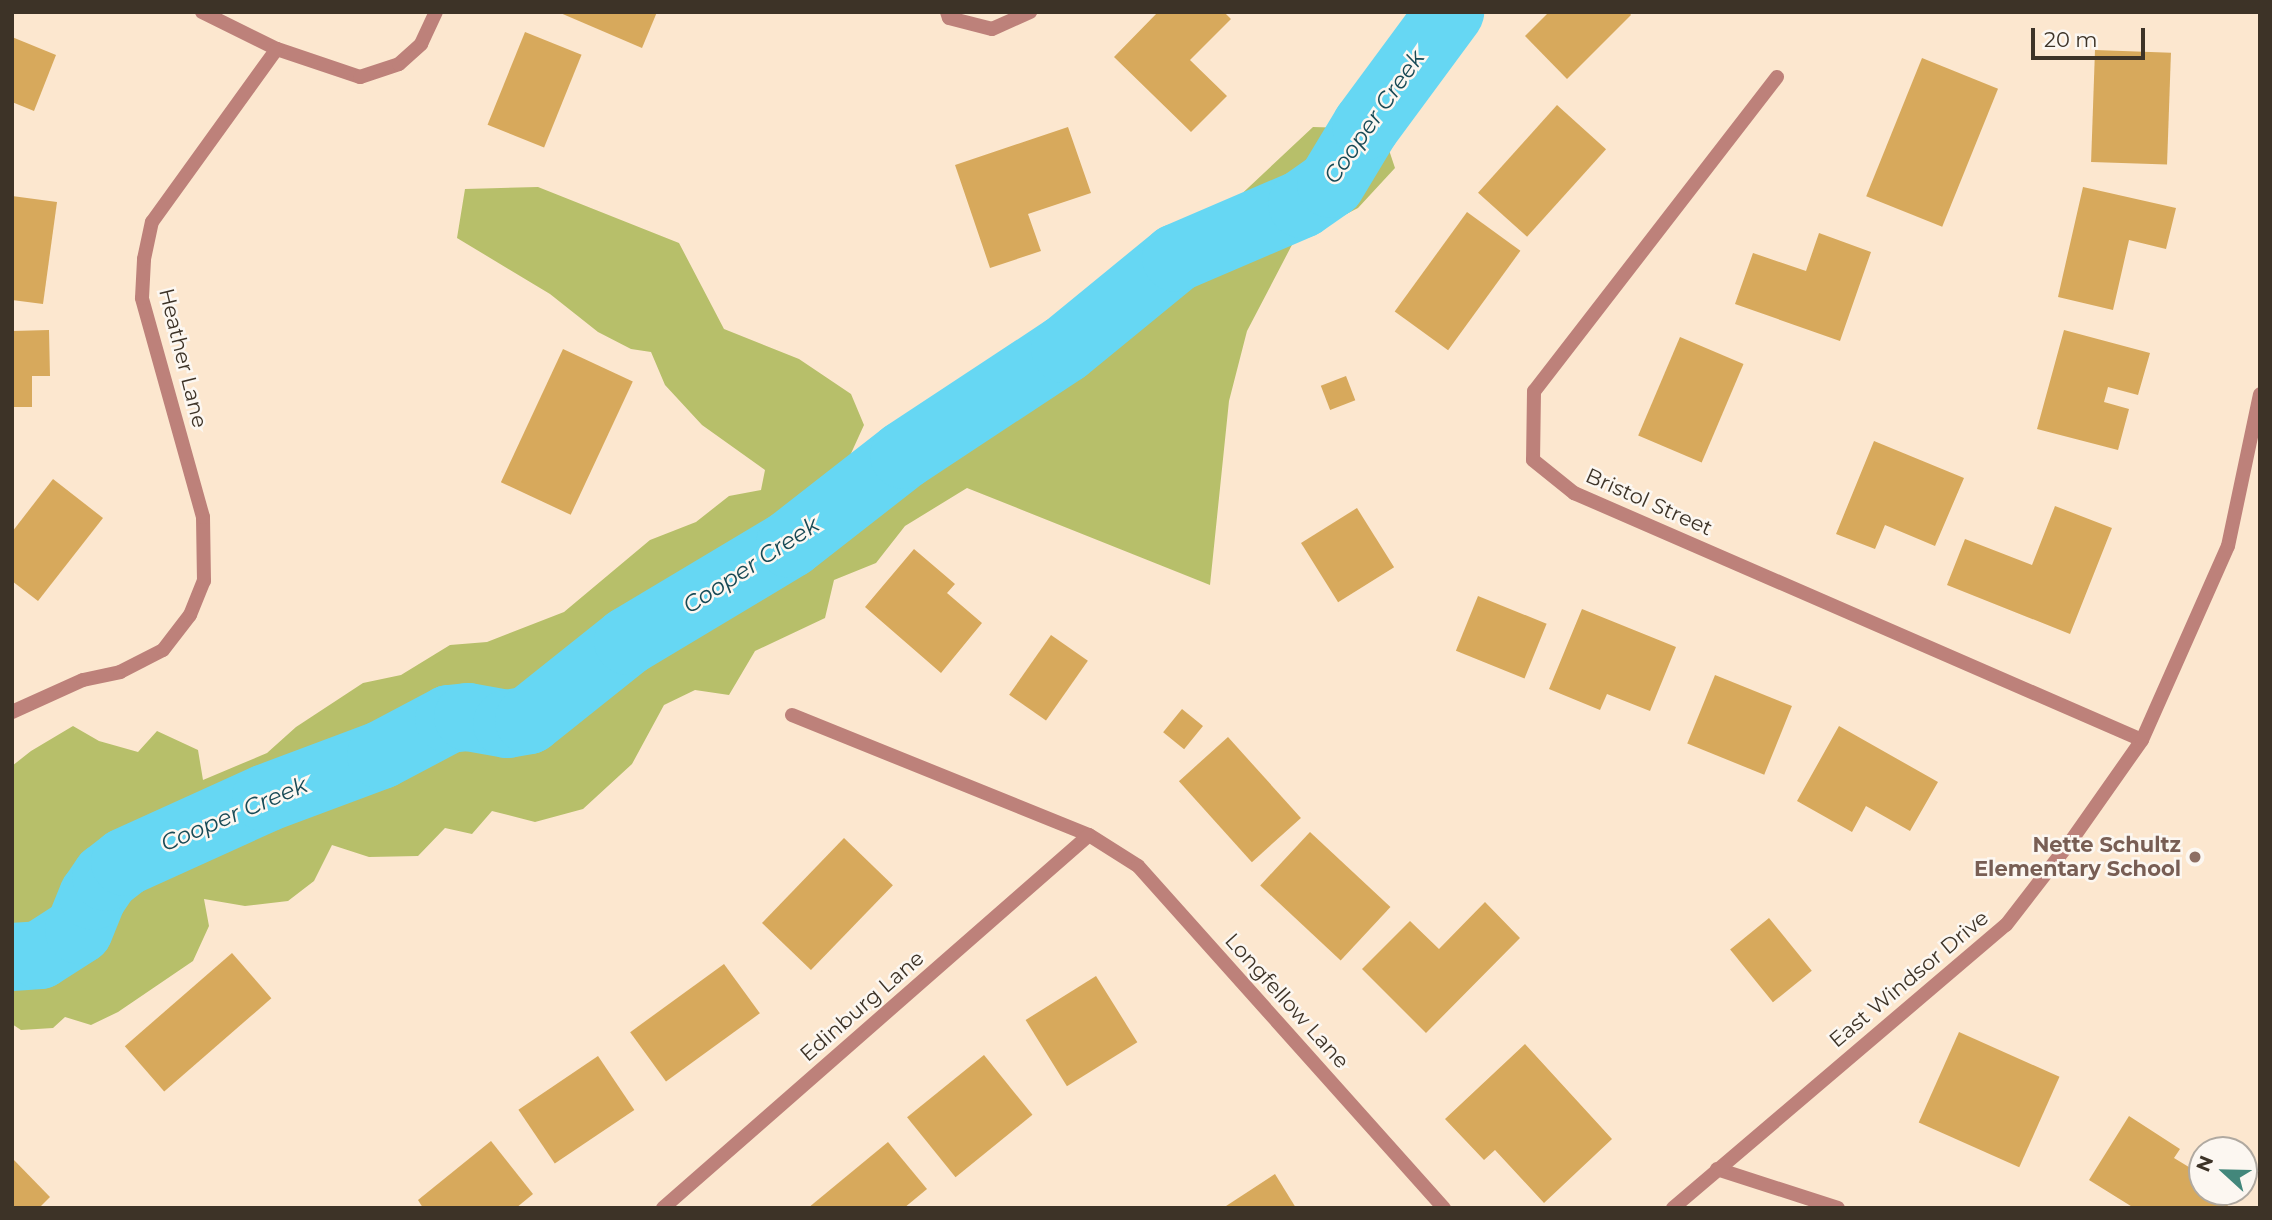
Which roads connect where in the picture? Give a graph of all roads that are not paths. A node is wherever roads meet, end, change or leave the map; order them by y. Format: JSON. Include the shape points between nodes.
{"nodes":[{"id":1,"x":202,"y":12,"type":"edge"},
{"id":2,"x":436,"y":12,"type":"edge"},
{"id":3,"x":947,"y":12,"type":"edge"},
{"id":4,"x":1030,"y":12,"type":"edge"},
{"id":5,"x":277,"y":49,"type":"junction"},
{"id":6,"x":1777,"y":77,"type":"dead end"},
{"id":7,"x":2260,"y":394,"type":"edge"},
{"id":8,"x":12,"y":712,"type":"edge"},
{"id":9,"x":792,"y":715,"type":"dead end"},
{"id":10,"x":2142,"y":740,"type":"junction"},
{"id":11,"x":1089,"y":835,"type":"junction"},
{"id":12,"x":1717,"y":1169,"type":"junction"},
{"id":13,"x":663,"y":1208,"type":"edge"},
{"id":14,"x":1444,"y":1208,"type":"edge"},
{"id":15,"x":1673,"y":1208,"type":"edge"},
{"id":16,"x":1838,"y":1208,"type":"edge"}],
"edges":[{"from":1,"to":5,"type":"street"},
{"from":2,"to":5,"type":"street","via":[[421,44],[399,64],[360,77]]},
{"from":3,"to":4,"type":"street","via":[[949,18],[992,29]]},
{"from":5,"to":8,"type":"street","name":"Heather Lane","via":[[152,222],[144,258],[142,298],[203,517],[204,580],[190,615],[163,650],[120,672],[83,680]]},
{"from":6,"to":10,"type":"street","name":"Bristol Street","via":[[1534,391],[1533,460],[1574,493]]},
{"from":7,"to":10,"type":"street","name":"East Windsor Drive","via":[[2228,545]]},
{"from":9,"to":11,"type":"street","name":"Longfellow Lane"},
{"from":10,"to":12,"type":"street","name":"East Windsor Drive","via":[[2006,925]]},
{"from":11,"to":13,"type":"street","name":"Edinburg Lane"},
{"from":11,"to":14,"type":"street","name":"Longfellow Lane","via":[[1138,866]]},
{"from":12,"to":15,"type":"street","name":"East Windsor Drive"},
{"from":12,"to":16,"type":"street"}]}
